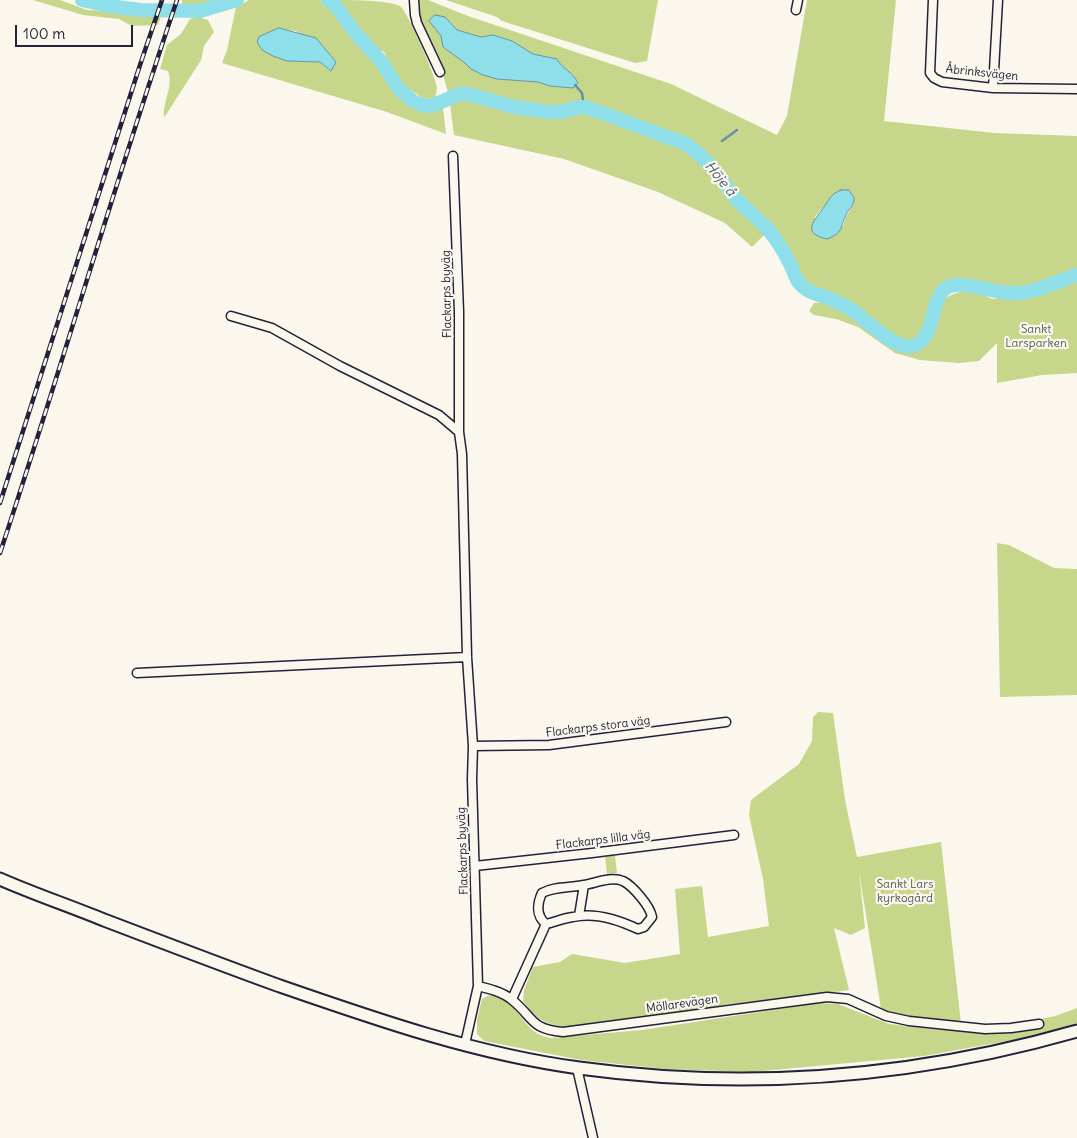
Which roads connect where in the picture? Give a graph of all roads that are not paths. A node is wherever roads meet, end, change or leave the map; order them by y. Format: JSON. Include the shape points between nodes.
{"nodes":[{"id":1,"x":414,"y":0,"type":"edge"},
{"id":2,"x":798,"y":0,"type":"edge"},
{"id":3,"x":933,"y":0,"type":"edge"},
{"id":4,"x":998,"y":0,"type":"edge"},
{"id":5,"x":796,"y":10,"type":"dead end"},
{"id":6,"x":440,"y":72,"type":"dead end"},
{"id":7,"x":993,"y":88,"type":"junction"},
{"id":8,"x":1077,"y":89,"type":"edge"},
{"id":9,"x":453,"y":156,"type":"dead end"},
{"id":10,"x":231,"y":316,"type":"dead end"},
{"id":11,"x":459,"y":432,"type":"junction"},
{"id":12,"x":467,"y":657,"type":"junction"},
{"id":13,"x":137,"y":673,"type":"dead end"},
{"id":14,"x":726,"y":722,"type":"dead end"},
{"id":15,"x":473,"y":746,"type":"junction"},
{"id":16,"x":734,"y":835,"type":"dead end"},
{"id":17,"x":475,"y":866,"type":"junction"},
{"id":18,"x":0,"y":880,"type":"edge"},
{"id":19,"x":584,"y":885,"type":"junction"},
{"id":20,"x":579,"y":916,"type":"junction"},
{"id":21,"x":546,"y":924,"type":"junction"},
{"id":22,"x":478,"y":986,"type":"junction"},
{"id":23,"x":512,"y":1000,"type":"junction"},
{"id":24,"x":1039,"y":1024,"type":"dead end"},
{"id":25,"x":1077,"y":1031,"type":"edge"},
{"id":26,"x":465,"y":1044,"type":"junction"},
{"id":27,"x":577,"y":1068,"type":"junction"},
{"id":28,"x":593,"y":1138,"type":"edge"}],
"edges":[{"from":1,"to":6,"type":"street","via":[[417,23]]},
{"from":2,"to":5,"type":"street"},
{"from":3,"to":7,"type":"street","name":"Åbrinksvägen","via":[[930,73],[942,82]]},
{"from":4,"to":7,"type":"street"},
{"from":7,"to":8,"type":"street","name":"Åbrinksvägen"},
{"from":9,"to":11,"type":"street","name":"Flackarps byväg","via":[[459,312]]},
{"from":10,"to":11,"type":"street","via":[[272,328],[439,415]]},
{"from":11,"to":12,"type":"street","name":"Flackarps byväg"},
{"from":12,"to":13,"type":"street"},
{"from":12,"to":15,"type":"street","name":"Flackarps byväg"},
{"from":14,"to":15,"type":"street","name":"Flackarps stora väg","via":[[549,745]]},
{"from":15,"to":17,"type":"street","name":"Flackarps byväg"},
{"from":16,"to":17,"type":"street","name":"Flackarps lilla väg"},
{"from":17,"to":22,"type":"street","name":"Flackarps byväg"},
{"from":18,"to":26,"type":"main road","via":[[364,1015]]},
{"from":19,"to":20,"type":"street"},
{"from":19,"to":20,"type":"street","via":[[605,880],[623,881],[645,902],[652,917],[638,929],[611,919]]},
{"from":19,"to":21,"type":"street","via":[[542,893],[538,911]]},
{"from":20,"to":21,"type":"street"},
{"from":21,"to":23,"type":"street"},
{"from":22,"to":23,"type":"street","name":"Möllarevägen","via":[[502,993]]},
{"from":22,"to":26,"type":"street","name":"Flackarps byväg"},
{"from":23,"to":24,"type":"street","name":"Möllarevägen","via":[[533,1023],[563,1032],[827,998],[848,999],[886,1016],[909,1021],[976,1028]]},
{"from":25,"to":27,"type":"main road","via":[[966,1059],[845,1076],[667,1077]]},
{"from":26,"to":27,"type":"main road"},
{"from":27,"to":28,"type":"street"}]}
